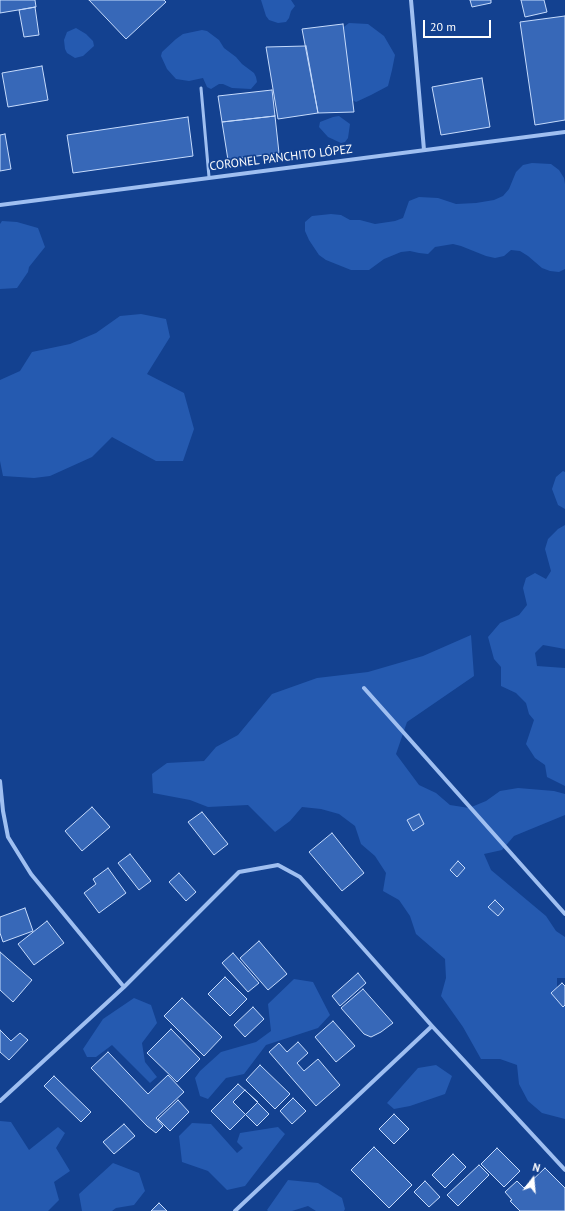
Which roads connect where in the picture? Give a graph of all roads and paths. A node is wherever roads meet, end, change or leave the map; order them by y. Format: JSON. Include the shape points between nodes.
{"nodes":[{"id":1,"x":411,"y":0,"type":"edge"},
{"id":2,"x":201,"y":88,"type":"dead end"},
{"id":3,"x":565,"y":132,"type":"edge"},
{"id":4,"x":424,"y":150,"type":"junction"},
{"id":5,"x":209,"y":177,"type":"junction"},
{"id":6,"x":0,"y":205,"type":"edge"},
{"id":7,"x":364,"y":688,"type":"dead end"},
{"id":8,"x":0,"y":781,"type":"edge"},
{"id":9,"x":1,"y":812,"type":"edge"},
{"id":10,"x":565,"y":914,"type":"edge"},
{"id":11,"x":124,"y":987,"type":"junction"},
{"id":12,"x":432,"y":1026,"type":"junction"},
{"id":13,"x":0,"y":1101,"type":"edge"},
{"id":14,"x":565,"y":1170,"type":"edge"},
{"id":15,"x":235,"y":1211,"type":"edge"}],
"edges":[{"from":1,"to":4,"type":"street"},
{"from":2,"to":5,"type":"lane"},
{"from":3,"to":4,"type":"street","name":"CORONEL PANCHITO LÓPEZ"},
{"from":4,"to":5,"type":"street","name":"CORONEL PANCHITO LÓPEZ"},
{"from":5,"to":6,"type":"street","name":"CORONEL PANCHITO LÓPEZ"},
{"from":7,"to":10,"type":"street"},
{"from":8,"to":9,"type":"street"},
{"from":9,"to":11,"type":"street","via":[[8,837],[30,874]]},
{"from":11,"to":12,"type":"street","via":[[239,872],[278,866],[300,877]]},
{"from":11,"to":13,"type":"street"},
{"from":12,"to":14,"type":"street"},
{"from":12,"to":15,"type":"street"}]}
